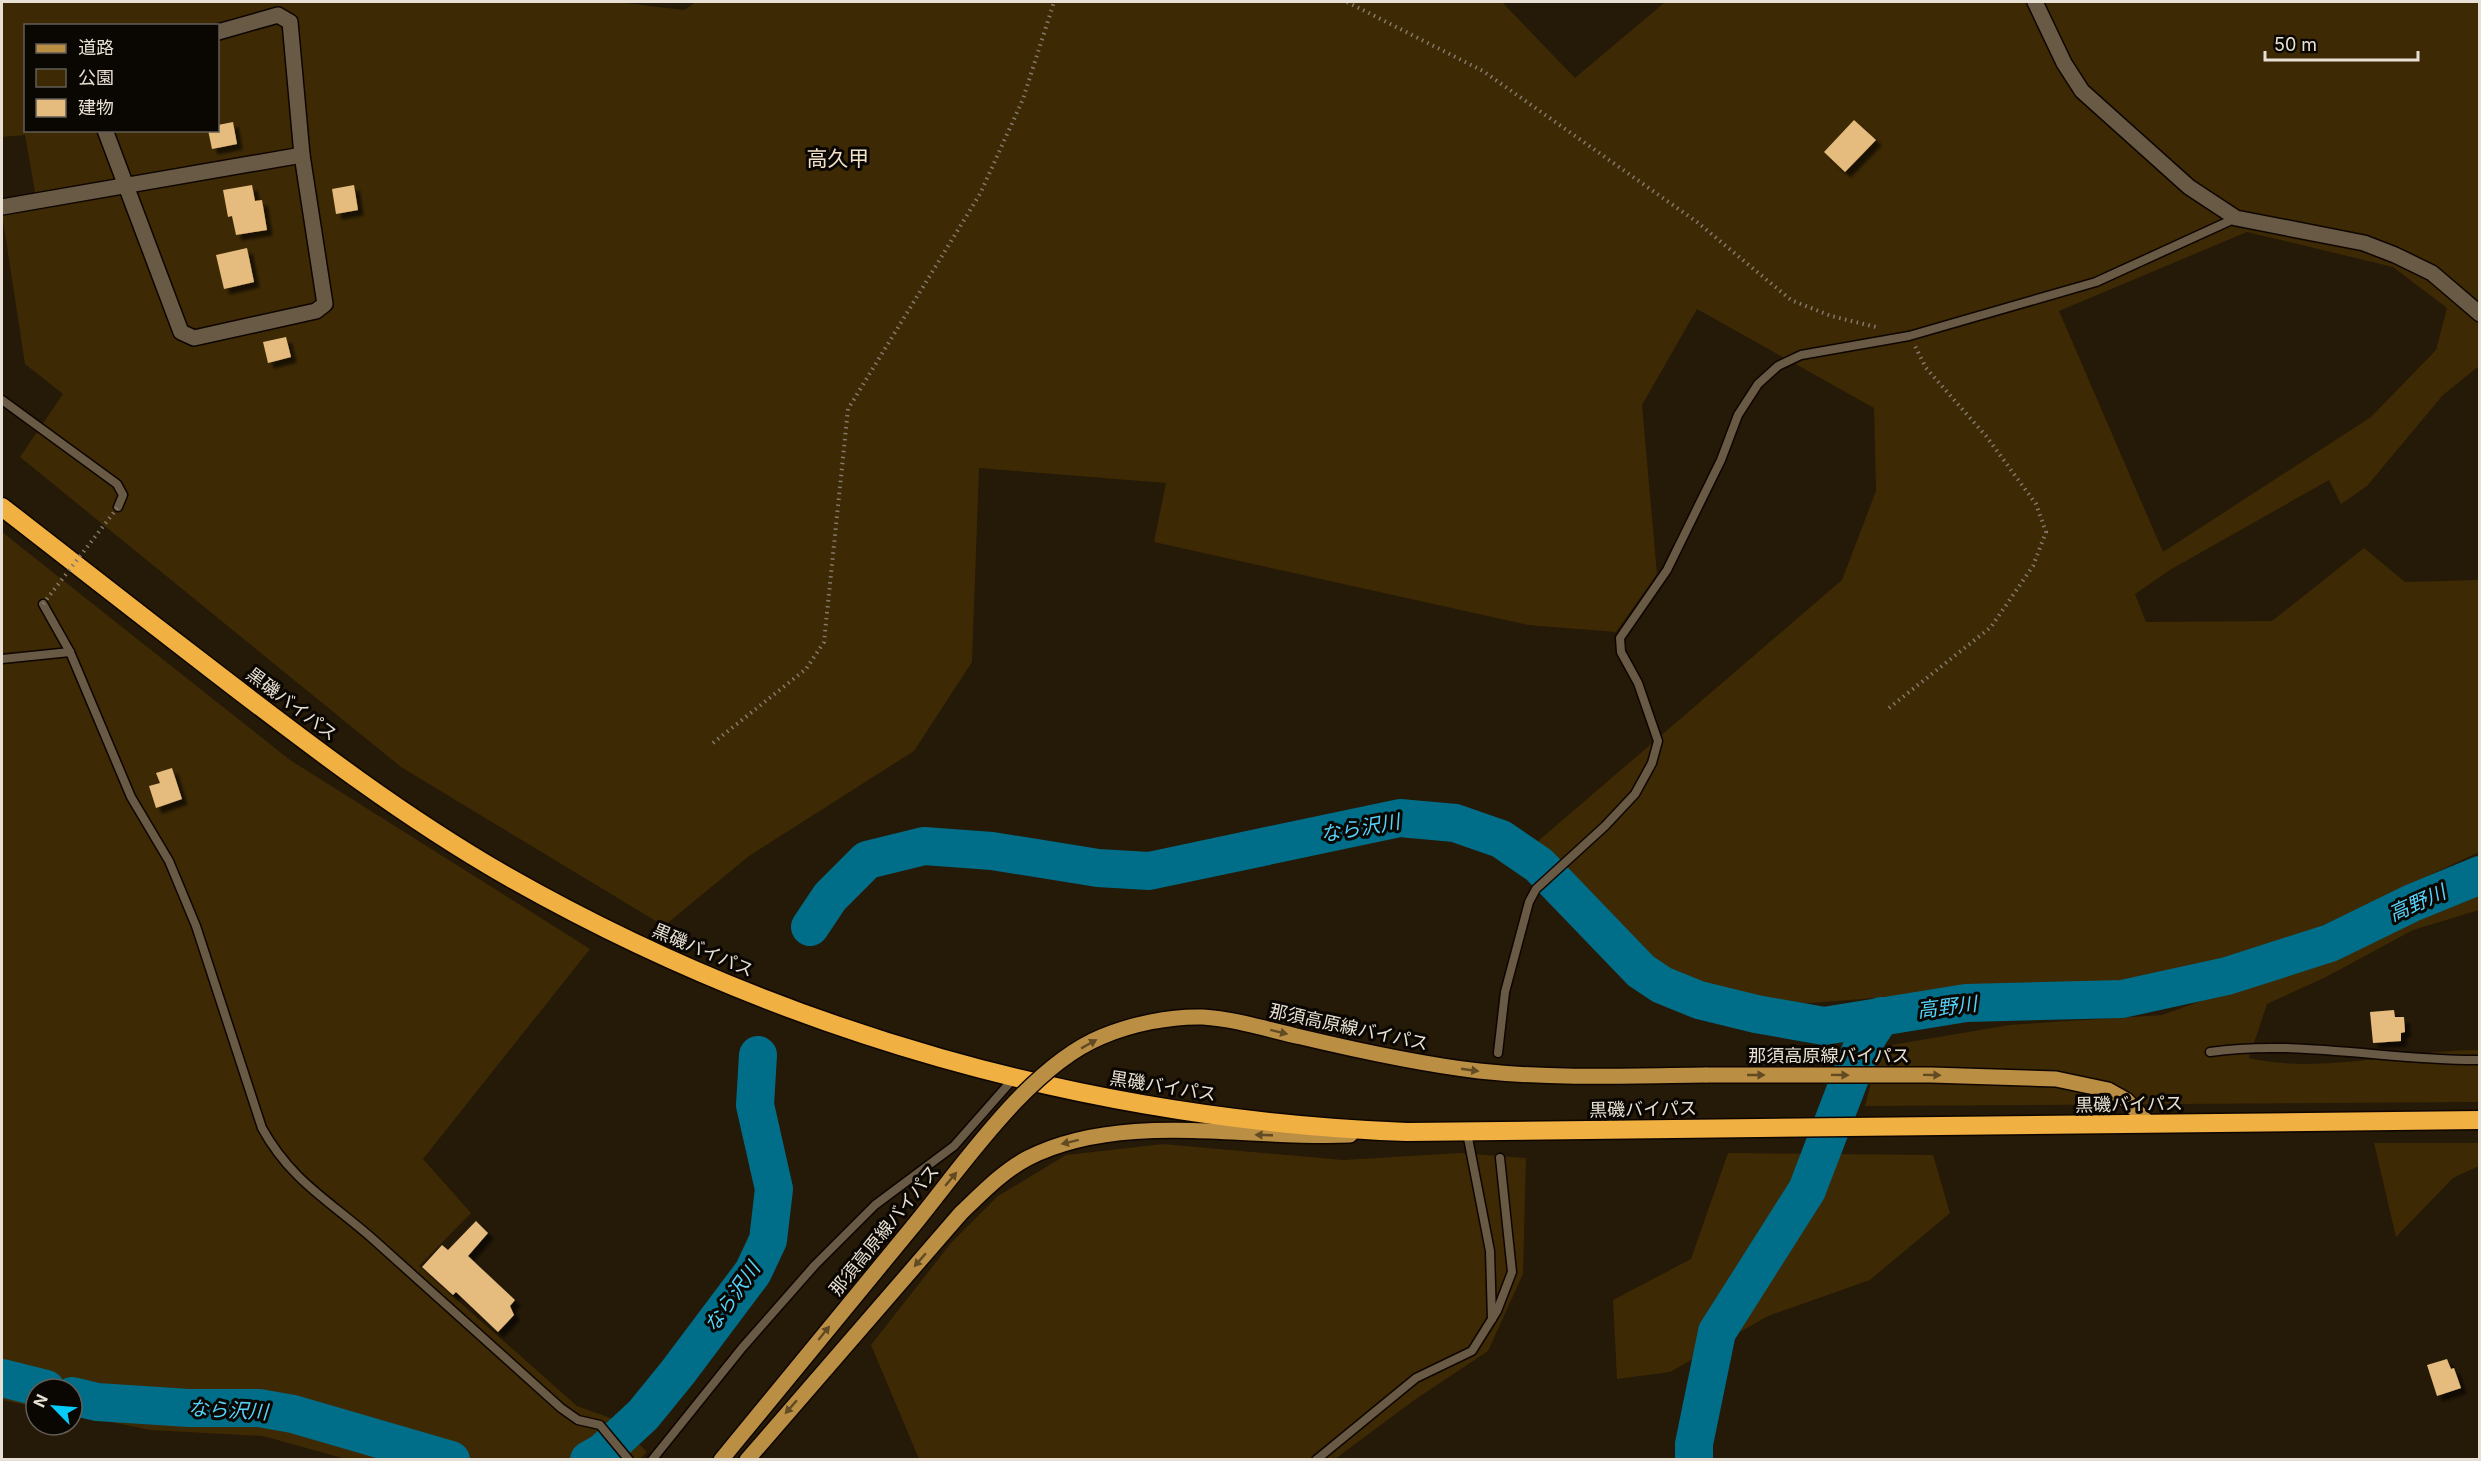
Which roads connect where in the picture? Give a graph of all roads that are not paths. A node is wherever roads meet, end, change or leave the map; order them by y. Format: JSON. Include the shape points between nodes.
{"nodes":[{"id":1,"x":2035,"y":2,"type":"edge"},
{"id":2,"x":219,"y":32,"type":"edge"},
{"id":3,"x":106,"y":132,"type":"edge"},
{"id":4,"x":302,"y":155,"type":"junction"},
{"id":5,"x":126,"y":187,"type":"junction"},
{"id":6,"x":2,"y":207,"type":"edge"},
{"id":7,"x":2236,"y":218,"type":"junction"},
{"id":8,"x":2480,"y":314,"type":"edge"},
{"id":9,"x":2,"y":400,"type":"edge"},
{"id":10,"x":2,"y":507,"type":"edge"},
{"id":11,"x":118,"y":507,"type":"road end"},
{"id":12,"x":43,"y":604,"type":"road end"},
{"id":13,"x":70,"y":652,"type":"junction"},
{"id":14,"x":2,"y":659,"type":"edge"},
{"id":15,"x":2210,"y":1052,"type":"dead end"},
{"id":16,"x":1498,"y":1053,"type":"dead end"},
{"id":17,"x":2480,"y":1060,"type":"edge"},
{"id":18,"x":1014,"y":1078,"type":"junction"},
{"id":19,"x":2480,"y":1120,"type":"edge"},
{"id":20,"x":2149,"y":1124,"type":"junction"},
{"id":21,"x":1407,"y":1132,"type":"junction"},
{"id":22,"x":1467,"y":1133,"type":"junction"},
{"id":23,"x":1500,"y":1158,"type":"dead end"},
{"id":24,"x":1492,"y":1319,"type":"junction"},
{"id":25,"x":629,"y":1459,"type":"edge"},
{"id":26,"x":652,"y":1460,"type":"edge"},
{"id":27,"x":720,"y":1460,"type":"edge"},
{"id":28,"x":747,"y":1460,"type":"edge"},
{"id":29,"x":1316,"y":1460,"type":"edge"}],
"edges":[{"from":1,"to":7,"type":"street","via":[[2082,91],[2189,187]]},
{"from":2,"to":4,"type":"street","via":[[278,15],[290,22]]},
{"from":3,"to":5,"type":"street"},
{"from":4,"to":5,"type":"street"},
{"from":4,"to":5,"type":"street","via":[[325,304],[316,311],[194,338],[182,332]]},
{"from":5,"to":6,"type":"street"},
{"from":7,"to":8,"type":"street","via":[[2364,243],[2395,255],[2432,273]]},
{"from":7,"to":16,"type":"lane","via":[[2096,282],[1909,336],[1801,355],[1778,366],[1758,384],[1738,415],[1721,460],[1667,570],[1620,638],[1621,652],[1638,683],[1658,741],[1652,763],[1635,794],[1536,889],[1529,902],[1505,992]]},
{"from":9,"to":11,"type":"lane","via":[[117,484],[123,495]]},
{"from":10,"to":18,"type":"highway","name":"黒磯バイパス","via":[[311,746],[504,874],[621,937],[796,1012],[895,1046]]},
{"from":12,"to":13,"type":"lane"},
{"from":13,"to":14,"type":"lane"},
{"from":13,"to":25,"type":"lane","via":[[131,797],[169,861],[196,926],[262,1128],[276,1154],[561,1408],[578,1420],[600,1425]]},
{"from":15,"to":17,"type":"lane","via":[[2242,1047],[2421,1060]]},
{"from":18,"to":21,"type":"highway","name":"黒磯バイパス","via":[[1201,1114],[1337,1129]]},
{"from":18,"to":26,"type":"lane","via":[[954,1146],[875,1205],[815,1265]]},
{"from":19,"to":20,"type":"highway","name":"黒磯バイパス"},
{"from":20,"to":22,"type":"highway","name":"黒磯バイパス"},
{"from":27,"to":20,"type":"main road","name":"那須高原線バイパス","one_way":true,"bridge":true,"via":[[991,1131],[1046,1073],[1101,1037],[1134,1026],[1203,1017],[1382,1056],[1481,1071],[1582,1076],[2056,1078],[2092,1084],[2126,1100]]},
{"from":21,"to":22,"type":"highway","name":"黒磯バイパス"},
{"from":21,"to":28,"type":"main road","one_way":true,"via":[[1282,1136],[1143,1132],[1092,1137],[1026,1159],[961,1213]]},
{"from":22,"to":24,"type":"lane","via":[[1490,1251]]},
{"from":23,"to":24,"type":"lane","via":[[1512,1272]]},
{"from":24,"to":29,"type":"lane","via":[[1472,1351],[1416,1378]]}]}
